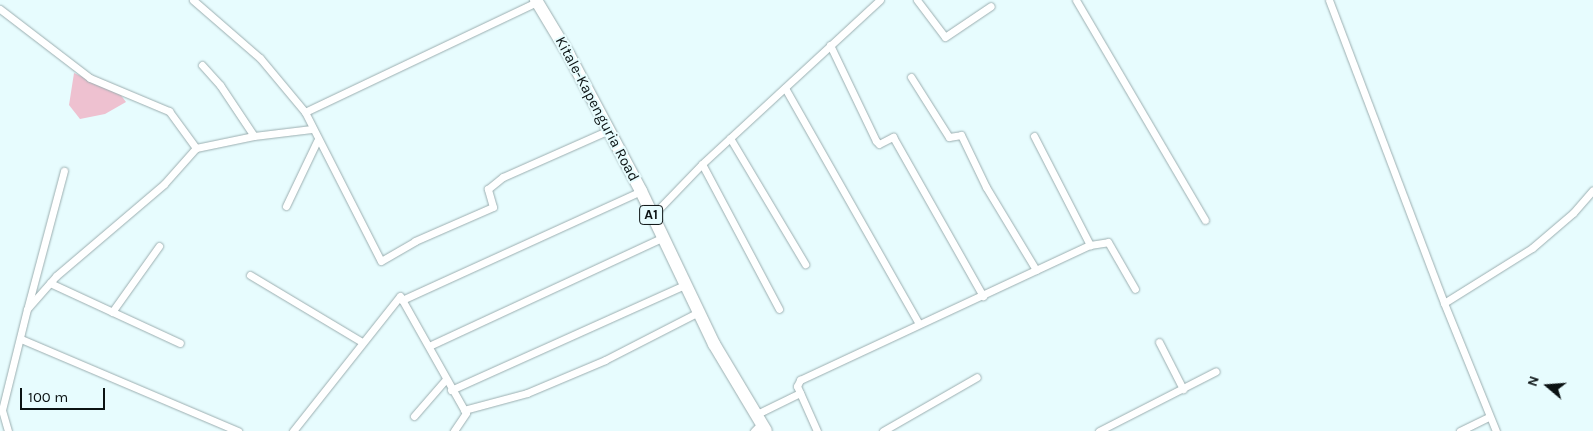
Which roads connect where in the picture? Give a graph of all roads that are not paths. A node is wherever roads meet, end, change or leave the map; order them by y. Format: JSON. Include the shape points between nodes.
{"nodes":[{"id":1,"x":192,"y":0,"type":"edge"},
{"id":2,"x":880,"y":0,"type":"edge"},
{"id":3,"x":917,"y":0,"type":"edge"},
{"id":4,"x":1076,"y":0,"type":"edge"},
{"id":5,"x":1329,"y":0,"type":"edge"},
{"id":6,"x":536,"y":1,"type":"edge"},
{"id":7,"x":991,"y":6,"type":"dead end"},
{"id":8,"x":0,"y":9,"type":"edge"},
{"id":9,"x":830,"y":45,"type":"junction"},
{"id":10,"x":202,"y":65,"type":"dead end"},
{"id":11,"x":911,"y":77,"type":"dead end"},
{"id":12,"x":785,"y":88,"type":"junction"},
{"id":13,"x":304,"y":112,"type":"junction"},
{"id":14,"x":312,"y":129,"type":"junction"},
{"id":15,"x":609,"y":130,"type":"junction"},
{"id":16,"x":254,"y":136,"type":"junction"},
{"id":17,"x":1034,"y":136,"type":"dead end"},
{"id":18,"x":730,"y":138,"type":"junction"},
{"id":19,"x":317,"y":141,"type":"junction"},
{"id":20,"x":196,"y":148,"type":"junction"},
{"id":21,"x":702,"y":164,"type":"junction"},
{"id":22,"x":64,"y":170,"type":"dead end"},
{"id":23,"x":1593,"y":190,"type":"edge"},
{"id":24,"x":641,"y":191,"type":"junction"},
{"id":25,"x":286,"y":206,"type":"dead end"},
{"id":26,"x":652,"y":216,"type":"junction"},
{"id":27,"x":1205,"y":220,"type":"dead end"},
{"id":28,"x":662,"y":238,"type":"junction"},
{"id":29,"x":1090,"y":245,"type":"junction"},
{"id":30,"x":159,"y":246,"type":"dead end"},
{"id":31,"x":805,"y":264,"type":"dead end"},
{"id":32,"x":1036,"y":270,"type":"junction"},
{"id":33,"x":250,"y":275,"type":"dead end"},
{"id":34,"x":50,"y":282,"type":"junction"},
{"id":35,"x":685,"y":286,"type":"junction"},
{"id":36,"x":1135,"y":289,"type":"dead end"},
{"id":37,"x":983,"y":296,"type":"junction"},
{"id":38,"x":402,"y":300,"type":"junction"},
{"id":39,"x":1444,"y":303,"type":"junction"},
{"id":40,"x":27,"y":309,"type":"junction"},
{"id":41,"x":779,"y":309,"type":"dead end"},
{"id":42,"x":112,"y":312,"type":"junction"},
{"id":43,"x":698,"y":312,"type":"junction"},
{"id":44,"x":919,"y":324,"type":"junction"},
{"id":45,"x":20,"y":339,"type":"junction"},
{"id":46,"x":362,"y":342,"type":"junction"},
{"id":47,"x":1159,"y":342,"type":"dead end"},
{"id":48,"x":180,"y":343,"type":"dead end"},
{"id":49,"x":429,"y":346,"type":"junction"},
{"id":50,"x":1216,"y":371,"type":"dead end"},
{"id":51,"x":977,"y":376,"type":"dead end"},
{"id":52,"x":446,"y":379,"type":"junction"},
{"id":53,"x":1182,"y":388,"type":"junction"},
{"id":54,"x":451,"y":390,"type":"junction"},
{"id":55,"x":800,"y":393,"type":"junction"},
{"id":56,"x":464,"y":410,"type":"junction"},
{"id":57,"x":414,"y":416,"type":"dead end"},
{"id":58,"x":1489,"y":417,"type":"junction"},
{"id":59,"x":760,"y":425,"type":"edge"},
{"id":60,"x":8,"y":431,"type":"edge"},
{"id":61,"x":238,"y":431,"type":"edge"},
{"id":62,"x":293,"y":431,"type":"edge"},
{"id":63,"x":454,"y":431,"type":"edge"},
{"id":64,"x":817,"y":431,"type":"edge"},
{"id":65,"x":883,"y":431,"type":"edge"},
{"id":66,"x":1099,"y":431,"type":"edge"},
{"id":67,"x":1460,"y":431,"type":"edge"},
{"id":68,"x":1496,"y":431,"type":"edge"}],
"edges":[{"from":1,"to":13,"type":"street","via":[[260,58]]},
{"from":2,"to":9,"type":"street"},
{"from":3,"to":7,"type":"street","via":[[945,37]]},
{"from":4,"to":27,"type":"street"},
{"from":5,"to":39,"type":"street"},
{"from":6,"to":13,"type":"street"},
{"from":6,"to":15,"type":"highway","name":"Kitale-Kapenguria Road","number":"A1"},
{"from":8,"to":20,"type":"street","via":[[90,78],[169,111]]},
{"from":9,"to":12,"type":"street"},
{"from":9,"to":37,"type":"street","via":[[876,141],[879,144],[893,137]]},
{"from":10,"to":16,"type":"street","via":[[220,85]]},
{"from":11,"to":32,"type":"street","via":[[949,137],[961,135],[986,187]]},
{"from":12,"to":18,"type":"street"},
{"from":12,"to":44,"type":"street"},
{"from":13,"to":14,"type":"street"},
{"from":14,"to":16,"type":"street"},
{"from":14,"to":19,"type":"street"},
{"from":15,"to":19,"type":"street","via":[[502,177],[488,189],[494,207],[415,241],[381,261]]},
{"from":15,"to":24,"type":"highway","name":"Kitale-Kapenguria Road","number":"A1"},
{"from":16,"to":20,"type":"street"},
{"from":17,"to":29,"type":"street"},
{"from":18,"to":21,"type":"street"},
{"from":18,"to":31,"type":"street"},
{"from":19,"to":25,"type":"street"},
{"from":20,"to":34,"type":"street","via":[[164,184]]},
{"from":21,"to":26,"type":"street"},
{"from":21,"to":41,"type":"street"},
{"from":22,"to":40,"type":"street"},
{"from":23,"to":39,"type":"street","via":[[1573,213],[1532,248]]},
{"from":24,"to":26,"type":"highway","name":"Kitale-Kapenguria Road","number":"A1"},
{"from":24,"to":38,"type":"street"},
{"from":26,"to":28,"type":"highway","name":"Kitale-Kapenguria Road","number":"A1"},
{"from":28,"to":35,"type":"highway","name":"Kitale-Kapenguria Road","number":"A1"},
{"from":28,"to":49,"type":"street"},
{"from":29,"to":32,"type":"street"},
{"from":29,"to":36,"type":"street","via":[[1108,242]]},
{"from":30,"to":42,"type":"street"},
{"from":32,"to":37,"type":"street"},
{"from":33,"to":46,"type":"street"},
{"from":34,"to":40,"type":"street"},
{"from":34,"to":42,"type":"street"},
{"from":35,"to":43,"type":"highway","name":"Kitale-Kapenguria Road","number":"A1"},
{"from":35,"to":54,"type":"street"},
{"from":37,"to":44,"type":"street"},
{"from":38,"to":46,"type":"street","via":[[400,296]]},
{"from":38,"to":49,"type":"street"},
{"from":39,"to":58,"type":"street"},
{"from":40,"to":45,"type":"street"},
{"from":42,"to":48,"type":"street"},
{"from":43,"to":56,"type":"street","via":[[605,360],[535,389]]},
{"from":43,"to":59,"type":"highway","name":"Kitale-Kapenguria Road","number":"A1"},
{"from":44,"to":55,"type":"street","via":[[804,378],[798,382]]},
{"from":45,"to":60,"type":"street","via":[[2,410]]},
{"from":45,"to":61,"type":"street"},
{"from":46,"to":62,"type":"street"},
{"from":47,"to":53,"type":"street"},
{"from":49,"to":52,"type":"street"},
{"from":50,"to":53,"type":"street"},
{"from":51,"to":65,"type":"street"},
{"from":52,"to":54,"type":"street"},
{"from":52,"to":57,"type":"street"},
{"from":53,"to":66,"type":"street"},
{"from":54,"to":56,"type":"street"},
{"from":55,"to":59,"type":"street"},
{"from":55,"to":64,"type":"street"},
{"from":56,"to":63,"type":"street","via":[[466,413]]},
{"from":58,"to":67,"type":"street"},
{"from":58,"to":68,"type":"street"}]}
